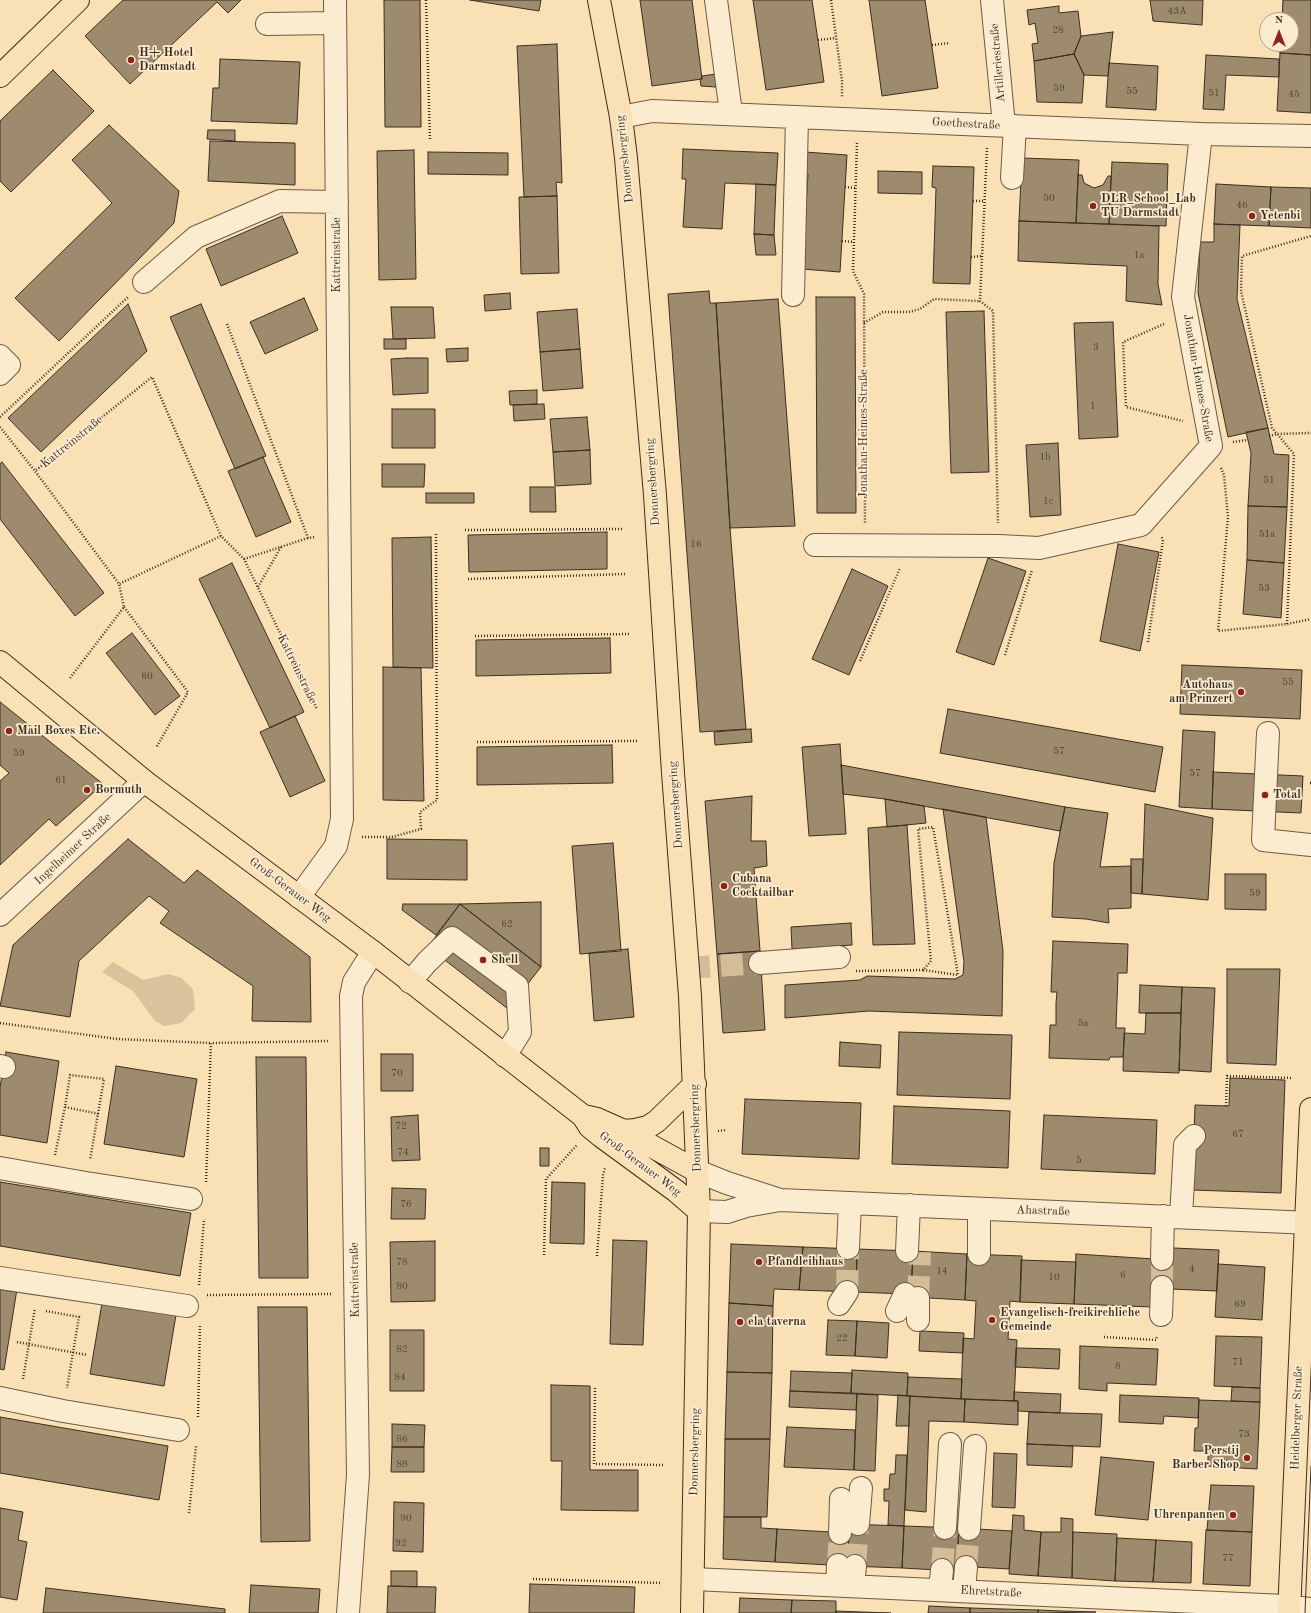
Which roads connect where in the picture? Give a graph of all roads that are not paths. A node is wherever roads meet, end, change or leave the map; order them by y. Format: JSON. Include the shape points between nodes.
{"nodes":[{"id":1,"x":78,"y":0,"type":"edge"},
{"id":2,"x":335,"y":0,"type":"edge"},
{"id":3,"x":599,"y":0,"type":"edge"},
{"id":4,"x":716,"y":0,"type":"edge"},
{"id":5,"x":992,"y":0,"type":"edge"},
{"id":6,"x":335,"y":23,"type":"junction"},
{"id":7,"x":267,"y":24,"type":"dead end"},
{"id":8,"x":0,"y":76,"type":"edge"},
{"id":9,"x":731,"y":113,"type":"junction"},
{"id":10,"x":621,"y":116,"type":"junction"},
{"id":11,"x":797,"y":116,"type":"junction"},
{"id":12,"x":1010,"y":126,"type":"junction"},
{"id":13,"x":1201,"y":134,"type":"junction"},
{"id":14,"x":1311,"y":136,"type":"edge"},
{"id":15,"x":1012,"y":178,"type":"dead end"},
{"id":16,"x":338,"y":202,"type":"junction"},
{"id":17,"x":144,"y":282,"type":"road end"},
{"id":18,"x":793,"y":295,"type":"dead end"},
{"id":19,"x":0,"y":356,"type":"edge"},
{"id":20,"x":0,"y":374,"type":"edge"},
{"id":21,"x":815,"y":545,"type":"dead end"},
{"id":22,"x":0,"y":662,"type":"edge"},
{"id":23,"x":1268,"y":733,"type":"dead end"},
{"id":24,"x":144,"y":781,"type":"junction"},
{"id":25,"x":1311,"y":846,"type":"edge"},
{"id":26,"x":299,"y":897,"type":"junction"},
{"id":27,"x":1,"y":914,"type":"edge"},
{"id":28,"x":373,"y":952,"type":"junction"},
{"id":29,"x":760,"y":963,"type":"tunnel mouth"},
{"id":30,"x":844,"y":964,"type":"road end"},
{"id":31,"x":410,"y":982,"type":"junction"},
{"id":32,"x":504,"y":1056,"type":"junction"},
{"id":33,"x":695,"y":1084,"type":"junction"},
{"id":34,"x":1311,"y":1109,"type":"edge"},
{"id":35,"x":583,"y":1116,"type":"junction"},
{"id":36,"x":624,"y":1131,"type":"junction"},
{"id":37,"x":1194,"y":1136,"type":"dead end"},
{"id":38,"x":0,"y":1168,"type":"edge"},
{"id":39,"x":698,"y":1171,"type":"junction"},
{"id":40,"x":198,"y":1192,"type":"road end"},
{"id":41,"x":780,"y":1200,"type":"junction"},
{"id":42,"x":850,"y":1203,"type":"junction"},
{"id":43,"x":915,"y":1206,"type":"junction"},
{"id":44,"x":979,"y":1209,"type":"junction"},
{"id":45,"x":699,"y":1211,"type":"junction"},
{"id":46,"x":1172,"y":1217,"type":"junction"},
{"id":47,"x":1308,"y":1222,"type":"edge"},
{"id":48,"x":848,"y":1248,"type":"tunnel mouth"},
{"id":49,"x":914,"y":1251,"type":"tunnel mouth"},
{"id":50,"x":978,"y":1254,"type":"dead end"},
{"id":51,"x":1162,"y":1259,"type":"tunnel mouth"},
{"id":52,"x":0,"y":1278,"type":"edge"},
{"id":53,"x":1162,"y":1287,"type":"tunnel mouth"},
{"id":54,"x":907,"y":1301,"type":"tunnel mouth"},
{"id":55,"x":196,"y":1306,"type":"road end"},
{"id":56,"x":1161,"y":1315,"type":"dead end"},
{"id":57,"x":918,"y":1320,"type":"dead end"},
{"id":58,"x":10,"y":1400,"type":"edge"},
{"id":59,"x":188,"y":1427,"type":"road end"},
{"id":60,"x":950,"y":1444,"type":"dead end"},
{"id":61,"x":975,"y":1446,"type":"dead end"},
{"id":62,"x":861,"y":1488,"type":"dead end"},
{"id":63,"x":841,"y":1499,"type":"dead end"},
{"id":64,"x":945,"y":1528,"type":"tunnel mouth"},
{"id":65,"x":969,"y":1529,"type":"tunnel mouth"},
{"id":66,"x":966,"y":1567,"type":"tunnel mouth"},
{"id":67,"x":693,"y":1579,"type":"junction"},
{"id":68,"x":964,"y":1591,"type":"junction"},
{"id":69,"x":1311,"y":1609,"type":"edge"},
{"id":70,"x":1289,"y":1610,"type":"edge"},
{"id":71,"x":348,"y":1613,"type":"edge"},
{"id":72,"x":692,"y":1613,"type":"edge"}],
"edges":[{"from":1,"to":8,"type":"main road"},
{"from":2,"to":6,"type":"street","name":"Kattreinstraße"},
{"from":3,"to":10,"type":"main road","name":"Donnersbergring"},
{"from":4,"to":9,"type":"street"},
{"from":5,"to":12,"type":"street","name":"Artilleriestraße"},
{"from":6,"to":7,"type":"street"},
{"from":6,"to":16,"type":"street","name":"Kattreinstraße"},
{"from":9,"to":10,"type":"street","name":"Goethestraße","via":[[652,111]]},
{"from":9,"to":11,"type":"street","name":"Goethestraße"},
{"from":10,"to":33,"type":"main road","name":"Donnersbergring","via":[[655,495]]},
{"from":11,"to":12,"type":"street","name":"Goethestraße"},
{"from":11,"to":18,"type":"street"},
{"from":12,"to":13,"type":"street","name":"Goethestraße"},
{"from":12,"to":15,"type":"street","name":"Artilleriestraße"},
{"from":13,"to":14,"type":"street","name":"Goethestraße"},
{"from":13,"to":21,"type":"street","name":"Jonathan-Heimes-Straße","via":[[1183,296],[1209,437],[1141,525],[1039,548]]},
{"from":16,"to":17,"type":"street","via":[[280,201],[196,237]]},
{"from":16,"to":26,"type":"street","name":"Kattreinstraße","via":[[336,278],[341,535],[342,819],[339,838],[331,854]]},
{"from":19,"to":20,"type":"street","via":[[9,365]]},
{"from":22,"to":24,"type":"main road","name":"Groß-Gerauer Weg"},
{"from":23,"to":25,"type":"street","via":[[1263,840]]},
{"from":24,"to":26,"type":"main road","name":"Groß-Gerauer Weg"},
{"from":24,"to":27,"type":"street","name":"Ingelheimer Straße"},
{"from":26,"to":28,"type":"main road","name":"Groß-Gerauer Weg"},
{"from":28,"to":31,"type":"main road","name":"Groß-Gerauer Weg"},
{"from":28,"to":71,"type":"street","name":"Kattreinstraße","via":[[354,982],[351,996],[358,1475]]},
{"from":29,"to":30,"type":"street"},
{"from":31,"to":32,"type":"main road","name":"Groß-Gerauer Weg"},
{"from":31,"to":32,"type":"street","via":[[452,938],[518,986],[520,1032]]},
{"from":32,"to":35,"type":"main road","name":"Groß-Gerauer Weg"},
{"from":33,"to":36,"type":"main road","via":[[648,1127]]},
{"from":33,"to":39,"type":"main road","name":"Donnersbergring"},
{"from":34,"to":47,"type":"main road","name":"Heidelberger Straße"},
{"from":35,"to":36,"type":"main road","name":"Groß-Gerauer Weg"},
{"from":35,"to":45,"type":"main road","name":"Groß-Gerauer Weg","via":[[590,1127]]},
{"from":36,"to":39,"type":"main road","name":"Groß-Gerauer Weg"},
{"from":37,"to":46,"type":"street","via":[[1185,1145]]},
{"from":38,"to":40,"type":"street","via":[[86,1183]]},
{"from":39,"to":41,"type":"street","name":"Ahastraße"},
{"from":39,"to":45,"type":"main road","name":"Donnersbergring"},
{"from":41,"to":42,"type":"street","name":"Ahastraße"},
{"from":41,"to":45,"type":"street","name":"Ahastraße","via":[[727,1212]]},
{"from":42,"to":43,"type":"street","name":"Ahastraße"},
{"from":42,"to":48,"type":"street"},
{"from":43,"to":44,"type":"street","name":"Ahastraße"},
{"from":43,"to":49,"type":"street"},
{"from":44,"to":46,"type":"street","name":"Ahastraße"},
{"from":44,"to":50,"type":"street"},
{"from":45,"to":67,"type":"main road","name":"Donnersbergring"},
{"from":46,"to":47,"type":"street","name":"Ahastraße"},
{"from":46,"to":51,"type":"street"},
{"from":47,"to":70,"type":"main road","name":"Heidelberger Straße"},
{"from":52,"to":55,"type":"street"},
{"from":53,"to":56,"type":"street"},
{"from":54,"to":57,"type":"street"},
{"from":58,"to":59,"type":"street","via":[[63,1411]]},
{"from":60,"to":64,"type":"street"},
{"from":61,"to":65,"type":"street"},
{"from":62,"to":63,"type":"street","via":[[849,1528]]},
{"from":66,"to":68,"type":"street"},
{"from":67,"to":68,"type":"street","name":"Ehretstraße","via":[[846,1576],[941,1580]]},
{"from":67,"to":72,"type":"main road","name":"Donnersbergring"},
{"from":68,"to":70,"type":"street","name":"Ehretstraße"},
{"from":69,"to":70,"type":"street","name":"Ehretstraße"}]}
